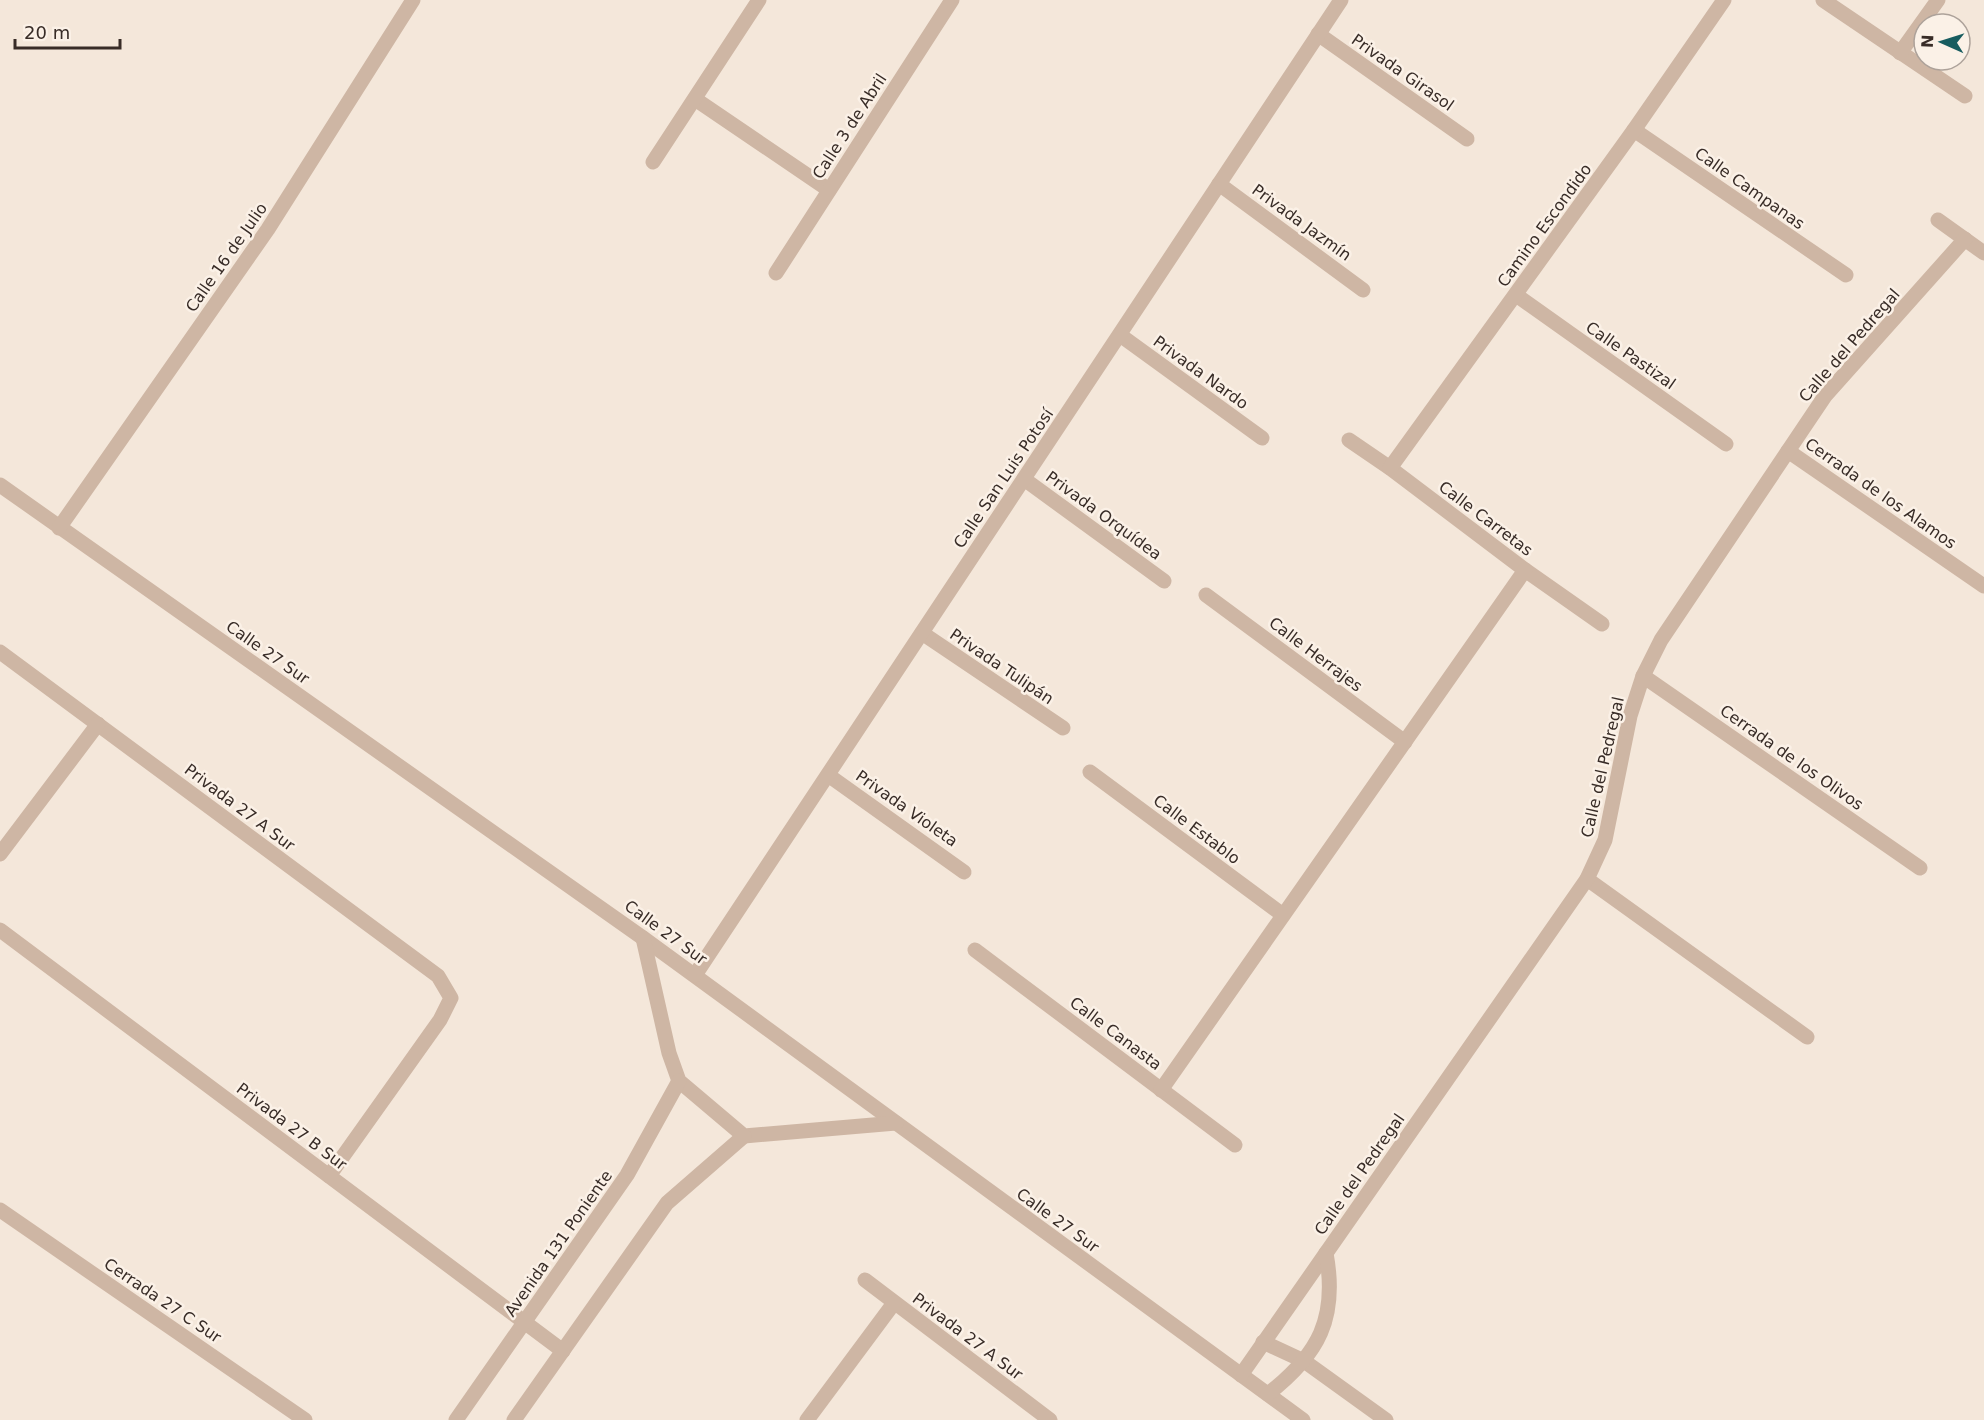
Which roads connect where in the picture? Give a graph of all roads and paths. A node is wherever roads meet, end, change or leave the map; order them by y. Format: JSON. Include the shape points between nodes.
{"nodes":[{"id":1,"x":413,"y":0,"type":"edge"},
{"id":2,"x":759,"y":0,"type":"edge"},
{"id":3,"x":952,"y":0,"type":"edge"},
{"id":4,"x":1341,"y":0,"type":"edge"},
{"id":5,"x":1724,"y":0,"type":"edge"},
{"id":6,"x":1823,"y":0,"type":"edge"},
{"id":7,"x":1938,"y":0,"type":"edge"},
{"id":8,"x":1318,"y":34,"type":"junction"},
{"id":9,"x":1900,"y":53,"type":"junction"},
{"id":10,"x":1965,"y":96,"type":"dead end"},
{"id":11,"x":695,"y":99,"type":"junction"},
{"id":12,"x":1634,"y":130,"type":"junction"},
{"id":13,"x":1467,"y":140,"type":"dead end"},
{"id":14,"x":653,"y":162,"type":"dead end"},
{"id":15,"x":1219,"y":184,"type":"junction"},
{"id":16,"x":829,"y":190,"type":"junction"},
{"id":17,"x":1938,"y":220,"type":"dead end"},
{"id":18,"x":1965,"y":239,"type":"junction"},
{"id":19,"x":1984,"y":254,"type":"edge"},
{"id":20,"x":776,"y":273,"type":"dead end"},
{"id":21,"x":1845,"y":275,"type":"dead end"},
{"id":22,"x":1363,"y":290,"type":"dead end"},
{"id":23,"x":1516,"y":295,"type":"junction"},
{"id":24,"x":1120,"y":335,"type":"junction"},
{"id":25,"x":1262,"y":438,"type":"dead end"},
{"id":26,"x":1348,"y":440,"type":"dead end"},
{"id":27,"x":1726,"y":444,"type":"dead end"},
{"id":28,"x":1788,"y":451,"type":"junction"},
{"id":29,"x":1390,"y":468,"type":"junction"},
{"id":30,"x":1024,"y":479,"type":"junction"},
{"id":31,"x":0,"y":486,"type":"edge"},
{"id":32,"x":59,"y":528,"type":"junction"},
{"id":33,"x":1525,"y":570,"type":"junction"},
{"id":34,"x":1164,"y":581,"type":"dead end"},
{"id":35,"x":1984,"y":586,"type":"edge"},
{"id":36,"x":1206,"y":595,"type":"dead end"},
{"id":37,"x":1602,"y":624,"type":"dead end"},
{"id":38,"x":922,"y":633,"type":"junction"},
{"id":39,"x":0,"y":652,"type":"edge"},
{"id":40,"x":1643,"y":676,"type":"junction"},
{"id":41,"x":98,"y":724,"type":"junction"},
{"id":42,"x":1063,"y":728,"type":"dead end"},
{"id":43,"x":1405,"y":742,"type":"junction"},
{"id":44,"x":1090,"y":772,"type":"dead end"},
{"id":45,"x":828,"y":774,"type":"junction"},
{"id":46,"x":0,"y":854,"type":"edge"},
{"id":47,"x":1920,"y":868,"type":"dead end"},
{"id":48,"x":964,"y":872,"type":"dead end"},
{"id":49,"x":1587,"y":879,"type":"junction"},
{"id":50,"x":1283,"y":915,"type":"junction"},
{"id":51,"x":0,"y":930,"type":"edge"},
{"id":52,"x":643,"y":938,"type":"junction"},
{"id":53,"x":975,"y":950,"type":"dead end"},
{"id":54,"x":695,"y":975,"type":"junction"},
{"id":55,"x":1807,"y":1037,"type":"dead end"},
{"id":56,"x":679,"y":1081,"type":"junction"},
{"id":57,"x":1161,"y":1090,"type":"junction"},
{"id":58,"x":896,"y":1123,"type":"junction"},
{"id":59,"x":744,"y":1136,"type":"junction"},
{"id":60,"x":1235,"y":1145,"type":"dead end"},
{"id":61,"x":328,"y":1176,"type":"junction"},
{"id":62,"x":0,"y":1210,"type":"edge"},
{"id":63,"x":1326,"y":1253,"type":"junction"},
{"id":64,"x":865,"y":1280,"type":"dead end"},
{"id":65,"x":894,"y":1303,"type":"junction"},
{"id":66,"x":525,"y":1321,"type":"junction"},
{"id":67,"x":1263,"y":1342,"type":"junction"},
{"id":68,"x":563,"y":1351,"type":"junction"},
{"id":69,"x":1304,"y":1361,"type":"junction"},
{"id":70,"x":1240,"y":1375,"type":"junction"},
{"id":71,"x":1268,"y":1394,"type":"junction"},
{"id":72,"x":306,"y":1420,"type":"edge"},
{"id":73,"x":456,"y":1420,"type":"edge"},
{"id":74,"x":514,"y":1420,"type":"edge"},
{"id":75,"x":807,"y":1420,"type":"edge"},
{"id":76,"x":1050,"y":1420,"type":"edge"},
{"id":77,"x":1303,"y":1420,"type":"edge"},
{"id":78,"x":1386,"y":1420,"type":"edge"}],
"edges":[{"from":1,"to":32,"type":"street","name":"Calle 16 de Julio","via":[[268,229]]},
{"from":2,"to":11,"type":"street"},
{"from":3,"to":16,"type":"street","name":"Calle 3 de Abril"},
{"from":4,"to":8,"type":"street","name":"Calle San Luis Potosí"},
{"from":5,"to":12,"type":"street","name":"Camino Escondido"},
{"from":6,"to":9,"type":"street"},
{"from":7,"to":9,"type":"street"},
{"from":8,"to":13,"type":"street","name":"Privada Girasol"},
{"from":8,"to":15,"type":"street","name":"Calle San Luis Potosí"},
{"from":9,"to":10,"type":"street"},
{"from":11,"to":14,"type":"street"},
{"from":11,"to":16,"type":"street"},
{"from":12,"to":21,"type":"street","name":"Calle Campanas"},
{"from":12,"to":23,"type":"street","name":"Camino Escondido"},
{"from":15,"to":22,"type":"street","name":"Privada Jazmín"},
{"from":15,"to":24,"type":"street","name":"Calle San Luis Potosí"},
{"from":16,"to":20,"type":"street","name":"Calle 3 de Abril"},
{"from":17,"to":18,"type":"street"},
{"from":18,"to":19,"type":"street"},
{"from":18,"to":28,"type":"street","name":"Calle del Pedregal","via":[[1825,396]]},
{"from":23,"to":27,"type":"street","name":"Calle Pastizal"},
{"from":23,"to":29,"type":"street","name":"Camino Escondido"},
{"from":24,"to":25,"type":"street","name":"Privada Nardo"},
{"from":24,"to":30,"type":"street","name":"Calle San Luis Potosí"},
{"from":26,"to":29,"type":"street","name":"Calle Carretas"},
{"from":28,"to":35,"type":"street","name":"Cerrada de los Alamos"},
{"from":28,"to":40,"type":"street","name":"Calle del Pedregal","via":[[1661,640]]},
{"from":29,"to":33,"type":"street","name":"Calle Carretas"},
{"from":30,"to":34,"type":"street","name":"Privada Orquídea"},
{"from":30,"to":38,"type":"street","name":"Calle San Luis Potosí"},
{"from":31,"to":32,"type":"street","name":"Calle 27 Sur"},
{"from":32,"to":52,"type":"street","name":"Calle 27 Sur"},
{"from":33,"to":37,"type":"street","name":"Calle Carretas"},
{"from":33,"to":43,"type":"street"},
{"from":36,"to":43,"type":"street","name":"Calle Herrajes"},
{"from":38,"to":42,"type":"street","name":"Privada Tulipán"},
{"from":38,"to":45,"type":"street","name":"Calle San Luis Potosí"},
{"from":39,"to":41,"type":"street","name":"Privada 27 A Sur"},
{"from":40,"to":47,"type":"street","name":"Cerrada de los Olivos"},
{"from":40,"to":49,"type":"street","name":"Calle del Pedregal","via":[[1630,716],[1605,840]]},
{"from":41,"to":46,"type":"street"},
{"from":41,"to":61,"type":"street","name":"Privada 27 A Sur","via":[[438,976],[451,998],[440,1020]]},
{"from":43,"to":50,"type":"street"},
{"from":44,"to":50,"type":"street","name":"Calle Establo"},
{"from":45,"to":48,"type":"street","name":"Privada Violeta"},
{"from":45,"to":54,"type":"street","name":"Calle San Luis Potosí"},
{"from":49,"to":55,"type":"street"},
{"from":49,"to":63,"type":"street","name":"Calle del Pedregal"},
{"from":50,"to":57,"type":"street"},
{"from":51,"to":61,"type":"street","name":"Privada 27 B Sur"},
{"from":52,"to":54,"type":"street","name":"Calle 27 Sur"},
{"from":52,"to":56,"type":"street"},
{"from":53,"to":57,"type":"street","name":"Calle Canasta"},
{"from":54,"to":58,"type":"street","name":"Calle 27 Sur"},
{"from":56,"to":59,"type":"street"},
{"from":56,"to":66,"type":"street","name":"Avenida 131 Poniente","via":[[627,1175]]},
{"from":57,"to":60,"type":"street","name":"Calle Canasta"},
{"from":58,"to":59,"type":"street"},
{"from":58,"to":70,"type":"street","name":"Calle 27 Sur"},
{"from":59,"to":68,"type":"street","via":[[667,1203]]},
{"from":61,"to":66,"type":"street","name":"Privada 27 B Sur"},
{"from":62,"to":72,"type":"street","name":"Cerrada 27 C Sur"},
{"from":63,"to":67,"type":"street","name":"Calle del Pedregal"},
{"from":63,"to":69,"type":"street","name":"Calle del Pedregal","via":[[1330,1294],[1327,1314]]},
{"from":64,"to":65,"type":"street","name":"Privada 27 A Sur"},
{"from":65,"to":75,"type":"street"},
{"from":65,"to":76,"type":"street","name":"Privada 27 A Sur"},
{"from":66,"to":68,"type":"street","name":"Privada 27 B Sur"},
{"from":66,"to":73,"type":"street","name":"Avenida 131 Poniente"},
{"from":67,"to":69,"type":"street"},
{"from":67,"to":70,"type":"street","name":"Calle del Pedregal"},
{"from":68,"to":74,"type":"street"},
{"from":69,"to":71,"type":"street","name":"Calle del Pedregal"},
{"from":69,"to":78,"type":"street"},
{"from":70,"to":71,"type":"street","name":"Calle 27 Sur"},
{"from":71,"to":77,"type":"street","name":"Calle 27 Sur"}]}
